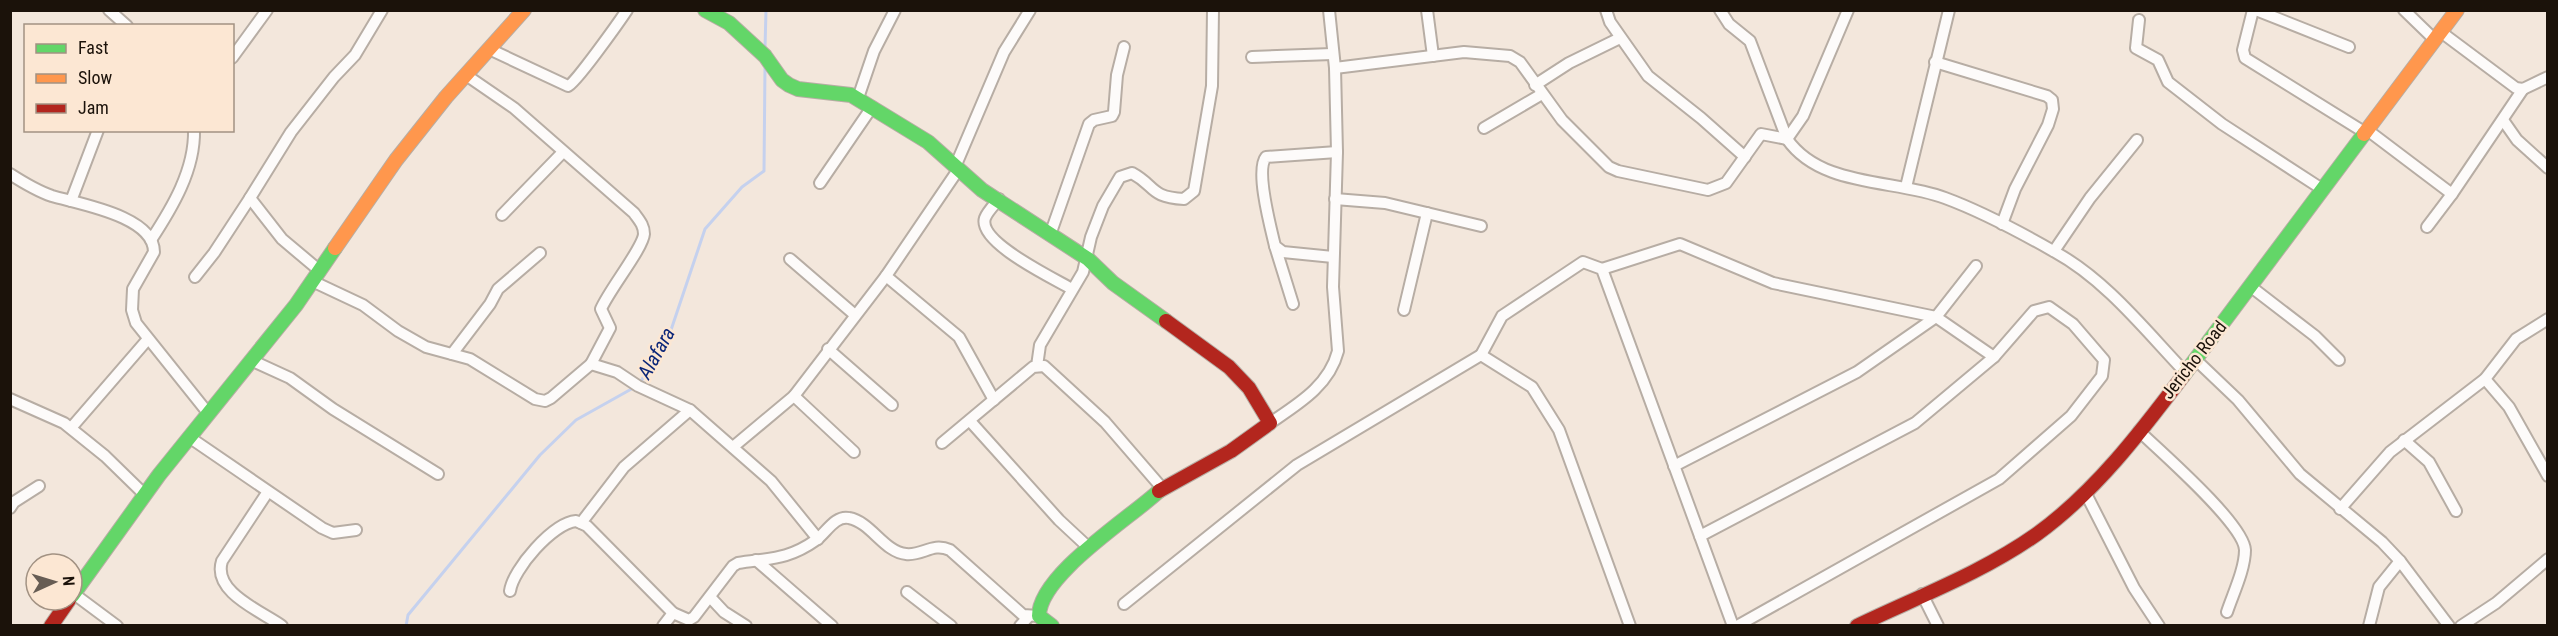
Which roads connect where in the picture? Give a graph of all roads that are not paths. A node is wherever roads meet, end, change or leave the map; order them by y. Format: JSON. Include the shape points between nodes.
{"nodes":[{"id":1,"x":109,"y":10,"type":"edge"},
{"id":2,"x":267,"y":10,"type":"edge"},
{"id":3,"x":382,"y":10,"type":"edge"},
{"id":4,"x":524,"y":10,"type":"edge"},
{"id":5,"x":627,"y":10,"type":"edge"},
{"id":6,"x":705,"y":10,"type":"edge"},
{"id":7,"x":895,"y":10,"type":"edge"},
{"id":8,"x":1030,"y":10,"type":"edge"},
{"id":9,"x":1205,"y":10,"type":"edge"},
{"id":10,"x":1329,"y":10,"type":"edge"},
{"id":11,"x":1427,"y":10,"type":"edge"},
{"id":12,"x":1606,"y":10,"type":"edge"},
{"id":13,"x":1720,"y":10,"type":"edge"},
{"id":14,"x":1848,"y":10,"type":"edge"},
{"id":15,"x":1949,"y":10,"type":"edge"},
{"id":16,"x":2254,"y":10,"type":"edge"},
{"id":17,"x":2403,"y":10,"type":"edge"},
{"id":18,"x":2457,"y":10,"type":"edge"},
{"id":19,"x":1213,"y":15,"type":"edge"},
{"id":20,"x":2139,"y":20,"type":"dead end"},
{"id":21,"x":125,"y":24,"type":"edge"},
{"id":22,"x":2438,"y":36,"type":"junction"},
{"id":23,"x":1620,"y":38,"type":"junction"},
{"id":24,"x":1124,"y":47,"type":"dead end"},
{"id":25,"x":2349,"y":48,"type":"dead end"},
{"id":26,"x":489,"y":49,"type":"junction"},
{"id":27,"x":1332,"y":54,"type":"junction"},
{"id":28,"x":234,"y":55,"type":"edge"},
{"id":29,"x":1433,"y":56,"type":"junction"},
{"id":30,"x":1252,"y":57,"type":"dead end"},
{"id":31,"x":1935,"y":62,"type":"junction"},
{"id":32,"x":1335,"y":68,"type":"junction"},
{"id":33,"x":466,"y":75,"type":"junction"},
{"id":34,"x":2547,"y":77,"type":"edge"},
{"id":35,"x":2523,"y":89,"type":"junction"},
{"id":36,"x":1538,"y":90,"type":"junction"},
{"id":37,"x":858,"y":98,"type":"junction"},
{"id":38,"x":872,"y":107,"type":"junction"},
{"id":39,"x":2503,"y":120,"type":"junction"},
{"id":40,"x":1484,"y":128,"type":"dead end"},
{"id":41,"x":2365,"y":130,"type":"junction"},
{"id":42,"x":97,"y":132,"type":"edge"},
{"id":43,"x":194,"y":132,"type":"edge"},
{"id":44,"x":1786,"y":139,"type":"junction"},
{"id":45,"x":2137,"y":140,"type":"dead end"},
{"id":46,"x":563,"y":152,"type":"junction"},
{"id":47,"x":1337,"y":152,"type":"junction"},
{"id":48,"x":1745,"y":157,"type":"junction"},
{"id":49,"x":956,"y":168,"type":"junction"},
{"id":50,"x":2547,"y":168,"type":"edge"},
{"id":51,"x":10,"y":174,"type":"edge"},
{"id":52,"x":820,"y":183,"type":"dead end"},
{"id":53,"x":1906,"y":187,"type":"junction"},
{"id":54,"x":2322,"y":189,"type":"junction"},
{"id":55,"x":2452,"y":194,"type":"junction"},
{"id":56,"x":250,"y":198,"type":"junction"},
{"id":57,"x":999,"y":199,"type":"junction"},
{"id":58,"x":1335,"y":199,"type":"junction"},
{"id":59,"x":71,"y":201,"type":"junction"},
{"id":60,"x":1426,"y":213,"type":"junction"},
{"id":61,"x":502,"y":215,"type":"dead end"},
{"id":62,"x":2002,"y":224,"type":"junction"},
{"id":63,"x":1481,"y":226,"type":"dead end"},
{"id":64,"x":2427,"y":227,"type":"dead end"},
{"id":65,"x":1050,"y":235,"type":"junction"},
{"id":66,"x":151,"y":240,"type":"junction"},
{"id":67,"x":1275,"y":246,"type":"junction"},
{"id":68,"x":2054,"y":251,"type":"junction"},
{"id":69,"x":540,"y":253,"type":"dead end"},
{"id":70,"x":1333,"y":257,"type":"junction"},
{"id":71,"x":790,"y":259,"type":"dead end"},
{"id":72,"x":1088,"y":259,"type":"junction"},
{"id":73,"x":1976,"y":266,"type":"dead end"},
{"id":74,"x":1602,"y":269,"type":"junction"},
{"id":75,"x":316,"y":276,"type":"junction"},
{"id":76,"x":886,"y":276,"type":"junction"},
{"id":77,"x":195,"y":277,"type":"dead end"},
{"id":78,"x":2250,"y":286,"type":"junction"},
{"id":79,"x":1072,"y":289,"type":"junction"},
{"id":80,"x":1293,"y":304,"type":"dead end"},
{"id":81,"x":1404,"y":310,"type":"dead end"},
{"id":82,"x":855,"y":315,"type":"junction"},
{"id":83,"x":1936,"y":317,"type":"junction"},
{"id":84,"x":2547,"y":319,"type":"edge"},
{"id":85,"x":148,"y":339,"type":"junction"},
{"id":86,"x":828,"y":349,"type":"junction"},
{"id":87,"x":452,"y":354,"type":"junction"},
{"id":88,"x":1481,"y":355,"type":"junction"},
{"id":89,"x":1994,"y":357,"type":"junction"},
{"id":90,"x":2195,"y":359,"type":"junction"},
{"id":91,"x":2339,"y":360,"type":"dead end"},
{"id":92,"x":253,"y":361,"type":"junction"},
{"id":93,"x":591,"y":364,"type":"junction"},
{"id":94,"x":1037,"y":366,"type":"junction"},
{"id":95,"x":2185,"y":372,"type":"junction"},
{"id":96,"x":2485,"y":379,"type":"junction"},
{"id":97,"x":794,"y":396,"type":"junction"},
{"id":98,"x":10,"y":399,"type":"edge"},
{"id":99,"x":994,"y":400,"type":"junction"},
{"id":100,"x":892,"y":405,"type":"dead end"},
{"id":101,"x":690,"y":410,"type":"junction"},
{"id":102,"x":208,"y":413,"type":"junction"},
{"id":103,"x":970,"y":421,"type":"junction"},
{"id":104,"x":1270,"y":423,"type":"junction"},
{"id":105,"x":71,"y":428,"type":"junction"},
{"id":106,"x":2139,"y":431,"type":"junction"},
{"id":107,"x":189,"y":437,"type":"junction"},
{"id":108,"x":2404,"y":440,"type":"junction"},
{"id":109,"x":942,"y":443,"type":"dead end"},
{"id":110,"x":733,"y":447,"type":"junction"},
{"id":111,"x":854,"y":452,"type":"dead end"},
{"id":112,"x":1674,"y":466,"type":"junction"},
{"id":113,"x":438,"y":474,"type":"dead end"},
{"id":114,"x":2547,"y":476,"type":"edge"},
{"id":115,"x":39,"y":486,"type":"dead end"},
{"id":116,"x":1162,"y":488,"type":"junction"},
{"id":117,"x":2085,"y":492,"type":"junction"},
{"id":118,"x":267,"y":493,"type":"junction"},
{"id":119,"x":145,"y":495,"type":"junction"},
{"id":120,"x":10,"y":508,"type":"edge"},
{"id":121,"x":2340,"y":509,"type":"junction"},
{"id":122,"x":2456,"y":511,"type":"dead end"},
{"id":123,"x":581,"y":523,"type":"junction"},
{"id":124,"x":356,"y":530,"type":"dead end"},
{"id":125,"x":1700,"y":536,"type":"junction"},
{"id":126,"x":818,"y":539,"type":"junction"},
{"id":127,"x":1088,"y":547,"type":"junction"},
{"id":128,"x":2547,"y":559,"type":"edge"},
{"id":129,"x":756,"y":560,"type":"junction"},
{"id":130,"x":2400,"y":561,"type":"junction"},
{"id":131,"x":84,"y":580,"type":"edge"},
{"id":132,"x":510,"y":591,"type":"dead end"},
{"id":133,"x":907,"y":592,"type":"dead end"},
{"id":134,"x":1922,"y":594,"type":"junction"},
{"id":135,"x":710,"y":597,"type":"junction"},
{"id":136,"x":1124,"y":604,"type":"dead end"},
{"id":137,"x":84,"y":605,"type":"edge"},
{"id":138,"x":61,"y":612,"type":"edge"},
{"id":139,"x":2227,"y":612,"type":"dead end"},
{"id":140,"x":673,"y":613,"type":"junction"},
{"id":141,"x":1034,"y":616,"type":"junction"},
{"id":142,"x":51,"y":626,"type":"edge"},
{"id":143,"x":117,"y":626,"type":"edge"},
{"id":144,"x":282,"y":626,"type":"edge"},
{"id":145,"x":663,"y":626,"type":"edge"},
{"id":146,"x":746,"y":626,"type":"edge"},
{"id":147,"x":832,"y":626,"type":"edge"},
{"id":148,"x":951,"y":626,"type":"edge"},
{"id":149,"x":1020,"y":626,"type":"edge"},
{"id":150,"x":1052,"y":626,"type":"edge"},
{"id":151,"x":1630,"y":626,"type":"edge"},
{"id":152,"x":1735,"y":626,"type":"edge"},
{"id":153,"x":1857,"y":626,"type":"edge"},
{"id":154,"x":1938,"y":626,"type":"edge"},
{"id":155,"x":2159,"y":626,"type":"edge"},
{"id":156,"x":2369,"y":626,"type":"edge"},
{"id":157,"x":2449,"y":626,"type":"edge"},
{"id":158,"x":2461,"y":626,"type":"edge"}],
"edges":[{"from":1,"to":21,"type":"street"},
{"from":2,"to":28,"type":"street"},
{"from":3,"to":56,"type":"street","via":[[355,55],[291,132]]},
{"from":4,"to":26,"type":"street"},
{"from":5,"to":26,"type":"street","via":[[576,81],[568,86]]},
{"from":6,"to":37,"type":"street","via":[[729,23],[789,85]]},
{"from":7,"to":37,"type":"street","via":[[874,51]]},
{"from":8,"to":49,"type":"street","via":[[1004,52]]},
{"from":9,"to":19,"type":"street"},
{"from":10,"to":27,"type":"street"},
{"from":11,"to":29,"type":"street"},
{"from":12,"to":23,"type":"street"},
{"from":13,"to":44,"type":"street","via":[[1729,24],[1750,41]]},
{"from":14,"to":44,"type":"street","via":[[1803,116]]},
{"from":15,"to":31,"type":"street"},
{"from":16,"to":25,"type":"street"},
{"from":16,"to":41,"type":"street","via":[[2243,50],[2245,58]]},
{"from":17,"to":22,"type":"street"},
{"from":18,"to":22,"type":"street","name":"Jericho Road"},
{"from":19,"to":72,"type":"street","via":[[1212,86],[1194,191],[1184,199],[1170,198],[1152,190],[1136,175],[1124,174],[1103,206],[1091,237]]},
{"from":20,"to":54,"type":"street","via":[[2136,48],[2158,60],[2168,82],[2222,124]]},
{"from":22,"to":35,"type":"street","via":[[2479,59],[2509,85]]},
{"from":22,"to":41,"type":"street","name":"Jericho Road"},
{"from":23,"to":36,"type":"street","via":[[1569,63]]},
{"from":23,"to":48,"type":"street","via":[[1648,76]]},
{"from":24,"to":65,"type":"street","via":[[1114,112],[1089,124]]},
{"from":26,"to":33,"type":"street"},
{"from":27,"to":30,"type":"street"},
{"from":27,"to":32,"type":"street"},
{"from":29,"to":32,"type":"street"},
{"from":29,"to":36,"type":"street","via":[[1464,52],[1510,56],[1520,62]]},
{"from":31,"to":53,"type":"street"},
{"from":31,"to":62,"type":"street","via":[[2052,100],[2054,109],[2049,125],[2015,189]]},
{"from":32,"to":47,"type":"street"},
{"from":33,"to":46,"type":"street","via":[[514,108]]},
{"from":33,"to":75,"type":"street","via":[[396,160]]},
{"from":34,"to":35,"type":"street"},
{"from":35,"to":39,"type":"street"},
{"from":36,"to":40,"type":"street"},
{"from":36,"to":48,"type":"street","via":[[1562,120],[1609,167],[1618,171],[1708,190],[1726,183]]},
{"from":37,"to":38,"type":"street"},
{"from":38,"to":49,"type":"street","via":[[928,142]]},
{"from":38,"to":52,"type":"street"},
{"from":39,"to":50,"type":"street","via":[[2517,140]]},
{"from":39,"to":55,"type":"street"},
{"from":41,"to":54,"type":"street","name":"Jericho Road"},
{"from":41,"to":55,"type":"street"},
{"from":42,"to":59,"type":"street"},
{"from":43,"to":66,"type":"street","via":[[185,177]]},
{"from":44,"to":48,"type":"street","via":[[1761,134]]},
{"from":44,"to":53,"type":"street","via":[[1794,150],[1825,168],[1870,183]]},
{"from":45,"to":68,"type":"street"},
{"from":46,"to":61,"type":"street"},
{"from":46,"to":93,"type":"street","via":[[634,213],[644,231],[643,239],[604,300],[601,312],[610,328]]},
{"from":47,"to":58,"type":"street"},
{"from":47,"to":67,"type":"street","via":[[1263,160],[1266,209]]},
{"from":49,"to":57,"type":"street"},
{"from":49,"to":76,"type":"street"},
{"from":51,"to":59,"type":"street","via":[[33,188]]},
{"from":53,"to":62,"type":"street","via":[[1946,198]]},
{"from":54,"to":78,"type":"street","name":"Jericho Road"},
{"from":55,"to":64,"type":"street"},
{"from":56,"to":75,"type":"street"},
{"from":56,"to":77,"type":"street"},
{"from":57,"to":65,"type":"street"},
{"from":57,"to":79,"type":"street","via":[[985,218],[985,231],[996,244]]},
{"from":58,"to":60,"type":"street","via":[[1384,203]]},
{"from":58,"to":70,"type":"street"},
{"from":59,"to":66,"type":"street","via":[[108,210],[135,225]]},
{"from":60,"to":63,"type":"street"},
{"from":60,"to":81,"type":"street"},
{"from":62,"to":68,"type":"street"},
{"from":65,"to":72,"type":"street"},
{"from":66,"to":85,"type":"street","via":[[153,256],[131,299],[136,323]]},
{"from":67,"to":70,"type":"street","via":[[1283,252]]},
{"from":67,"to":80,"type":"street"},
{"from":68,"to":95,"type":"street","via":[[2098,283]]},
{"from":69,"to":87,"type":"street","via":[[498,289]]},
{"from":70,"to":104,"type":"street","via":[[1336,360],[1307,398]]},
{"from":71,"to":82,"type":"street"},
{"from":72,"to":79,"type":"street"},
{"from":72,"to":104,"type":"street","via":[[1130,296],[1229,367],[1249,388]]},
{"from":73,"to":83,"type":"street"},
{"from":74,"to":83,"type":"street","via":[[1680,244],[1773,284]]},
{"from":74,"to":88,"type":"street","via":[[1583,262],[1502,316]]},
{"from":74,"to":112,"type":"street"},
{"from":75,"to":87,"type":"street","via":[[426,347]]},
{"from":75,"to":92,"type":"street"},
{"from":76,"to":82,"type":"street"},
{"from":76,"to":99,"type":"street","via":[[959,337]]},
{"from":78,"to":90,"type":"street","name":"Jericho Road"},
{"from":78,"to":91,"type":"street","via":[[2315,336]]},
{"from":79,"to":94,"type":"street","via":[[1040,345]]},
{"from":82,"to":86,"type":"street"},
{"from":83,"to":89,"type":"street"},
{"from":83,"to":112,"type":"street","via":[[1857,372]]},
{"from":84,"to":96,"type":"street","via":[[2516,339]]},
{"from":85,"to":102,"type":"street"},
{"from":85,"to":105,"type":"street"},
{"from":86,"to":97,"type":"street"},
{"from":86,"to":100,"type":"street"},
{"from":87,"to":93,"type":"street","via":[[470,359],[521,393],[541,401],[551,398]]},
{"from":88,"to":136,"type":"street","via":[[1297,465]]},
{"from":88,"to":151,"type":"street","via":[[1532,387],[1559,430]]},
{"from":89,"to":125,"type":"street","via":[[1915,423]]},
{"from":89,"to":152,"type":"street","via":[[2034,311],[2049,306],[2073,324],[2104,360],[2102,376],[2071,416],[1999,479]]},
{"from":90,"to":95,"type":"street","name":"Jericho Road"},
{"from":90,"to":121,"type":"street","via":[[2238,400],[2300,474]]},
{"from":92,"to":102,"type":"street"},
{"from":92,"to":113,"type":"street","via":[[290,378],[333,410]]},
{"from":93,"to":101,"type":"street","via":[[617,372]]},
{"from":94,"to":99,"type":"street"},
{"from":94,"to":116,"type":"street","via":[[1044,366],[1105,422]]},
{"from":95,"to":106,"type":"street","name":"Jericho Road"},
{"from":96,"to":108,"type":"street"},
{"from":96,"to":114,"type":"street","via":[[2509,406]]},
{"from":97,"to":110,"type":"street"},
{"from":97,"to":111,"type":"street"},
{"from":98,"to":105,"type":"street"},
{"from":99,"to":103,"type":"street"},
{"from":101,"to":110,"type":"street"},
{"from":101,"to":123,"type":"street","via":[[624,467]]},
{"from":102,"to":107,"type":"street"},
{"from":103,"to":109,"type":"street"},
{"from":103,"to":127,"type":"street"},
{"from":104,"to":116,"type":"street","via":[[1231,451]]},
{"from":105,"to":119,"type":"street"},
{"from":106,"to":117,"type":"street","name":"Jericho Road"},
{"from":106,"to":139,"type":"street","via":[[2196,484],[2242,539],[2245,554]]},
{"from":107,"to":118,"type":"street"},
{"from":107,"to":119,"type":"street"},
{"from":108,"to":121,"type":"street"},
{"from":108,"to":122,"type":"street","via":[[2429,462]]},
{"from":110,"to":126,"type":"street","via":[[771,481]]},
{"from":112,"to":125,"type":"street"},
{"from":115,"to":120,"type":"street"},
{"from":116,"to":127,"type":"street"},
{"from":117,"to":134,"type":"street","name":"Jericho Road","via":[[2037,533]]},
{"from":117,"to":155,"type":"street","via":[[2134,588]]},
{"from":118,"to":124,"type":"street","via":[[329,532]]},
{"from":118,"to":144,"type":"street","via":[[219,571],[230,590]]},
{"from":119,"to":131,"type":"street"},
{"from":121,"to":130,"type":"street"},
{"from":123,"to":132,"type":"street","via":[[570,522],[560,527],[521,564]]},
{"from":123,"to":140,"type":"street"},
{"from":125,"to":152,"type":"street"},
{"from":126,"to":129,"type":"street","via":[[779,559]]},
{"from":126,"to":141,"type":"street","via":[[844,517],[856,520],[898,552],[943,547]]},
{"from":127,"to":141,"type":"street","via":[[1064,570]]},
{"from":128,"to":158,"type":"street","via":[[2496,603]]},
{"from":129,"to":135,"type":"street","via":[[733,567]]},
{"from":129,"to":147,"type":"street"},
{"from":130,"to":156,"type":"street","via":[[2379,587]]},
{"from":130,"to":157,"type":"street"},
{"from":133,"to":148,"type":"street"},
{"from":134,"to":153,"type":"street","name":"Jericho Road"},
{"from":134,"to":154,"type":"street"},
{"from":135,"to":140,"type":"street","via":[[689,620]]},
{"from":135,"to":146,"type":"street"},
{"from":137,"to":143,"type":"street"},
{"from":138,"to":142,"type":"street"},
{"from":140,"to":145,"type":"street"},
{"from":141,"to":149,"type":"street"},
{"from":141,"to":150,"type":"street"}]}
